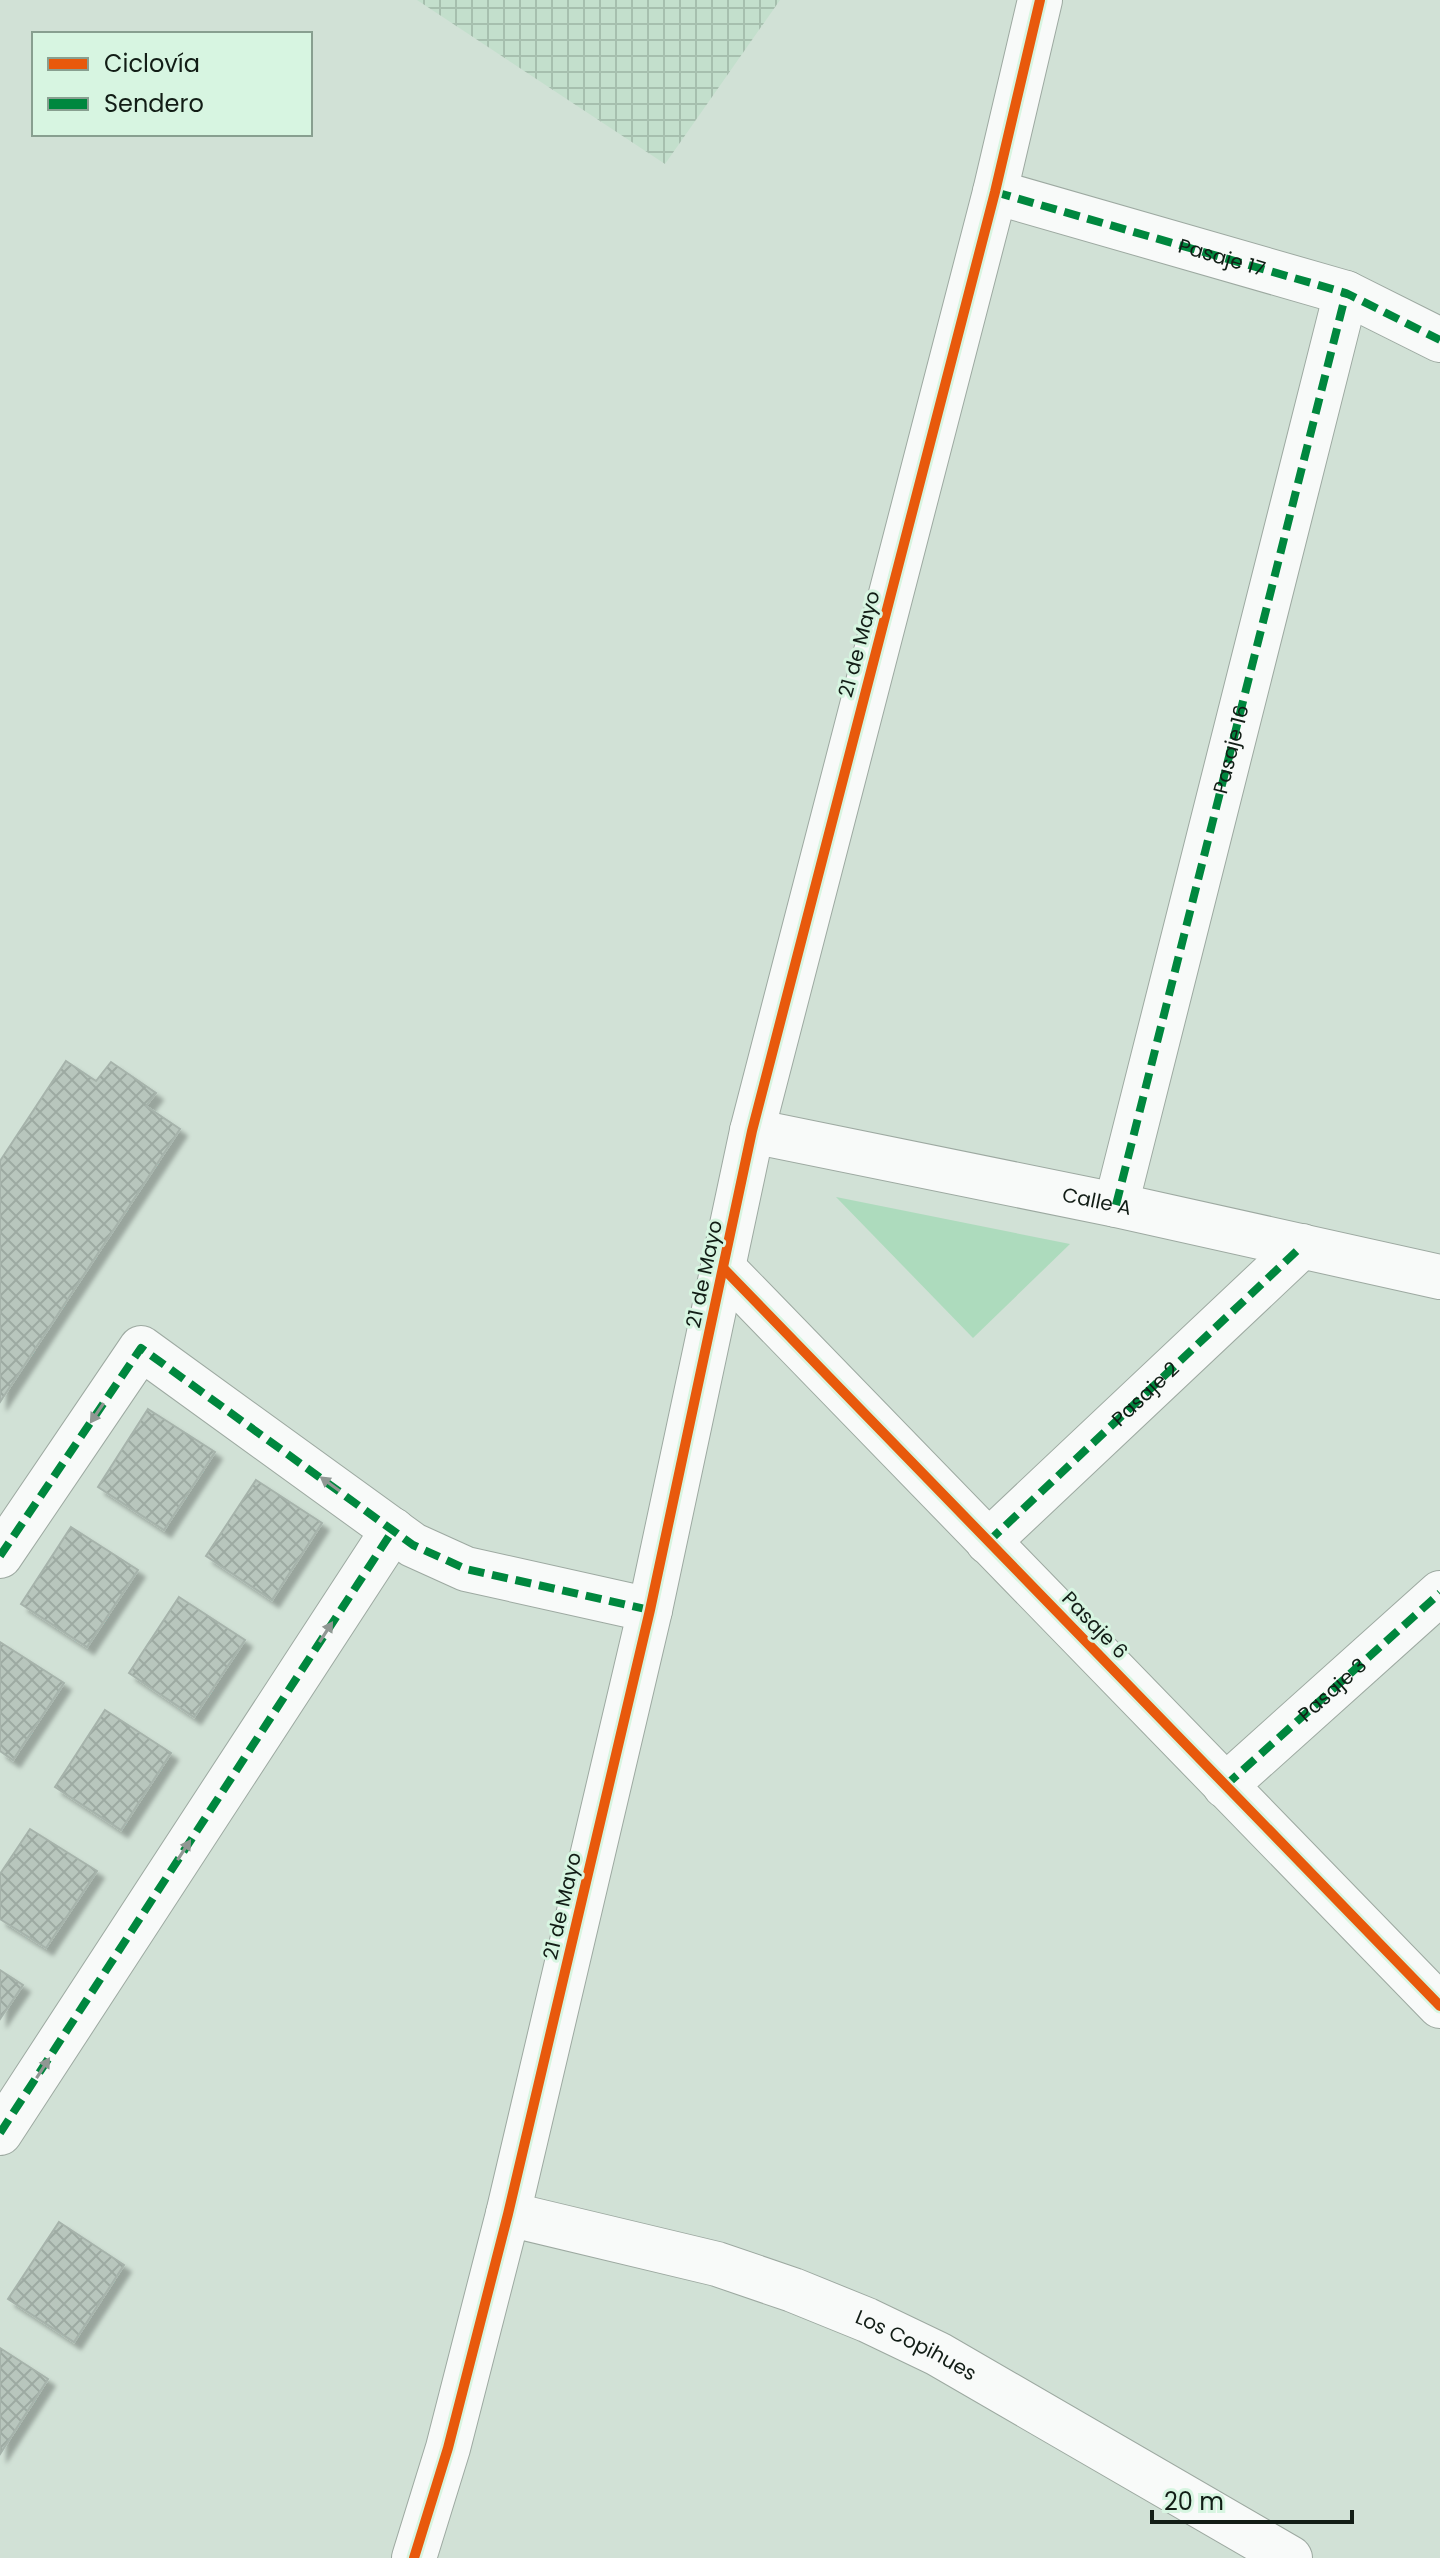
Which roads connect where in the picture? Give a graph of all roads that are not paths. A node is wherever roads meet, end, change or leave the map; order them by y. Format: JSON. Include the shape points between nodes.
{"nodes":[{"id":1,"x":1040,"y":0,"type":"edge"},
{"id":2,"x":995,"y":192,"type":"junction"},
{"id":3,"x":1346,"y":293,"type":"junction"},
{"id":4,"x":1440,"y":340,"type":"edge"},
{"id":5,"x":752,"y":1131,"type":"junction"},
{"id":6,"x":1116,"y":1205,"type":"junction"},
{"id":7,"x":1302,"y":1246,"type":"junction"},
{"id":8,"x":724,"y":1269,"type":"junction"},
{"id":9,"x":1440,"y":1277,"type":"edge"},
{"id":10,"x":393,"y":1530,"type":"junction"},
{"id":11,"x":988,"y":1542,"type":"junction"},
{"id":12,"x":0,"y":1556,"type":"edge"},
{"id":13,"x":1440,"y":1593,"type":"edge"},
{"id":14,"x":650,"y":1610,"type":"junction"},
{"id":15,"x":1225,"y":1786,"type":"junction"},
{"id":16,"x":1440,"y":2006,"type":"edge"},
{"id":17,"x":0,"y":2133,"type":"edge"},
{"id":18,"x":508,"y":2214,"type":"junction"},
{"id":19,"x":414,"y":2558,"type":"edge"},
{"id":20,"x":1290,"y":2558,"type":"edge"}],
"edges":[{"from":1,"to":2,"type":"street","name":"21 de Mayo"},
{"from":2,"to":3,"type":"street","name":"Pasaje 17"},
{"from":2,"to":5,"type":"street","name":"21 de Mayo"},
{"from":3,"to":4,"type":"street","name":"Pasaje 17"},
{"from":3,"to":6,"type":"street","name":"Pasaje 16"},
{"from":5,"to":6,"type":"street","name":"Calle A"},
{"from":5,"to":8,"type":"street","name":"21 de Mayo"},
{"from":6,"to":7,"type":"street","name":"Calle A"},
{"from":7,"to":9,"type":"street","name":"Calle A"},
{"from":7,"to":11,"type":"street","name":"Pasaje 2"},
{"from":8,"to":11,"type":"street","name":"Pasaje 6"},
{"from":8,"to":14,"type":"street","name":"21 de Mayo"},
{"from":10,"to":12,"type":"street","one_way":true,"via":[[141,1348]]},
{"from":10,"to":14,"type":"street","via":[[466,1569]]},
{"from":17,"to":10,"type":"street","one_way":true},
{"from":11,"to":15,"type":"street","name":"Pasaje 6"},
{"from":13,"to":15,"type":"street","name":"Pasaje 3"},
{"from":14,"to":18,"type":"street","name":"21 de Mayo"},
{"from":15,"to":16,"type":"street","name":"Pasaje 6"},
{"from":18,"to":19,"type":"street","name":"21 de Mayo"},
{"from":18,"to":20,"type":"street","name":"Los Copihues","via":[[717,2264],[867,2320],[938,2354]]}]}
